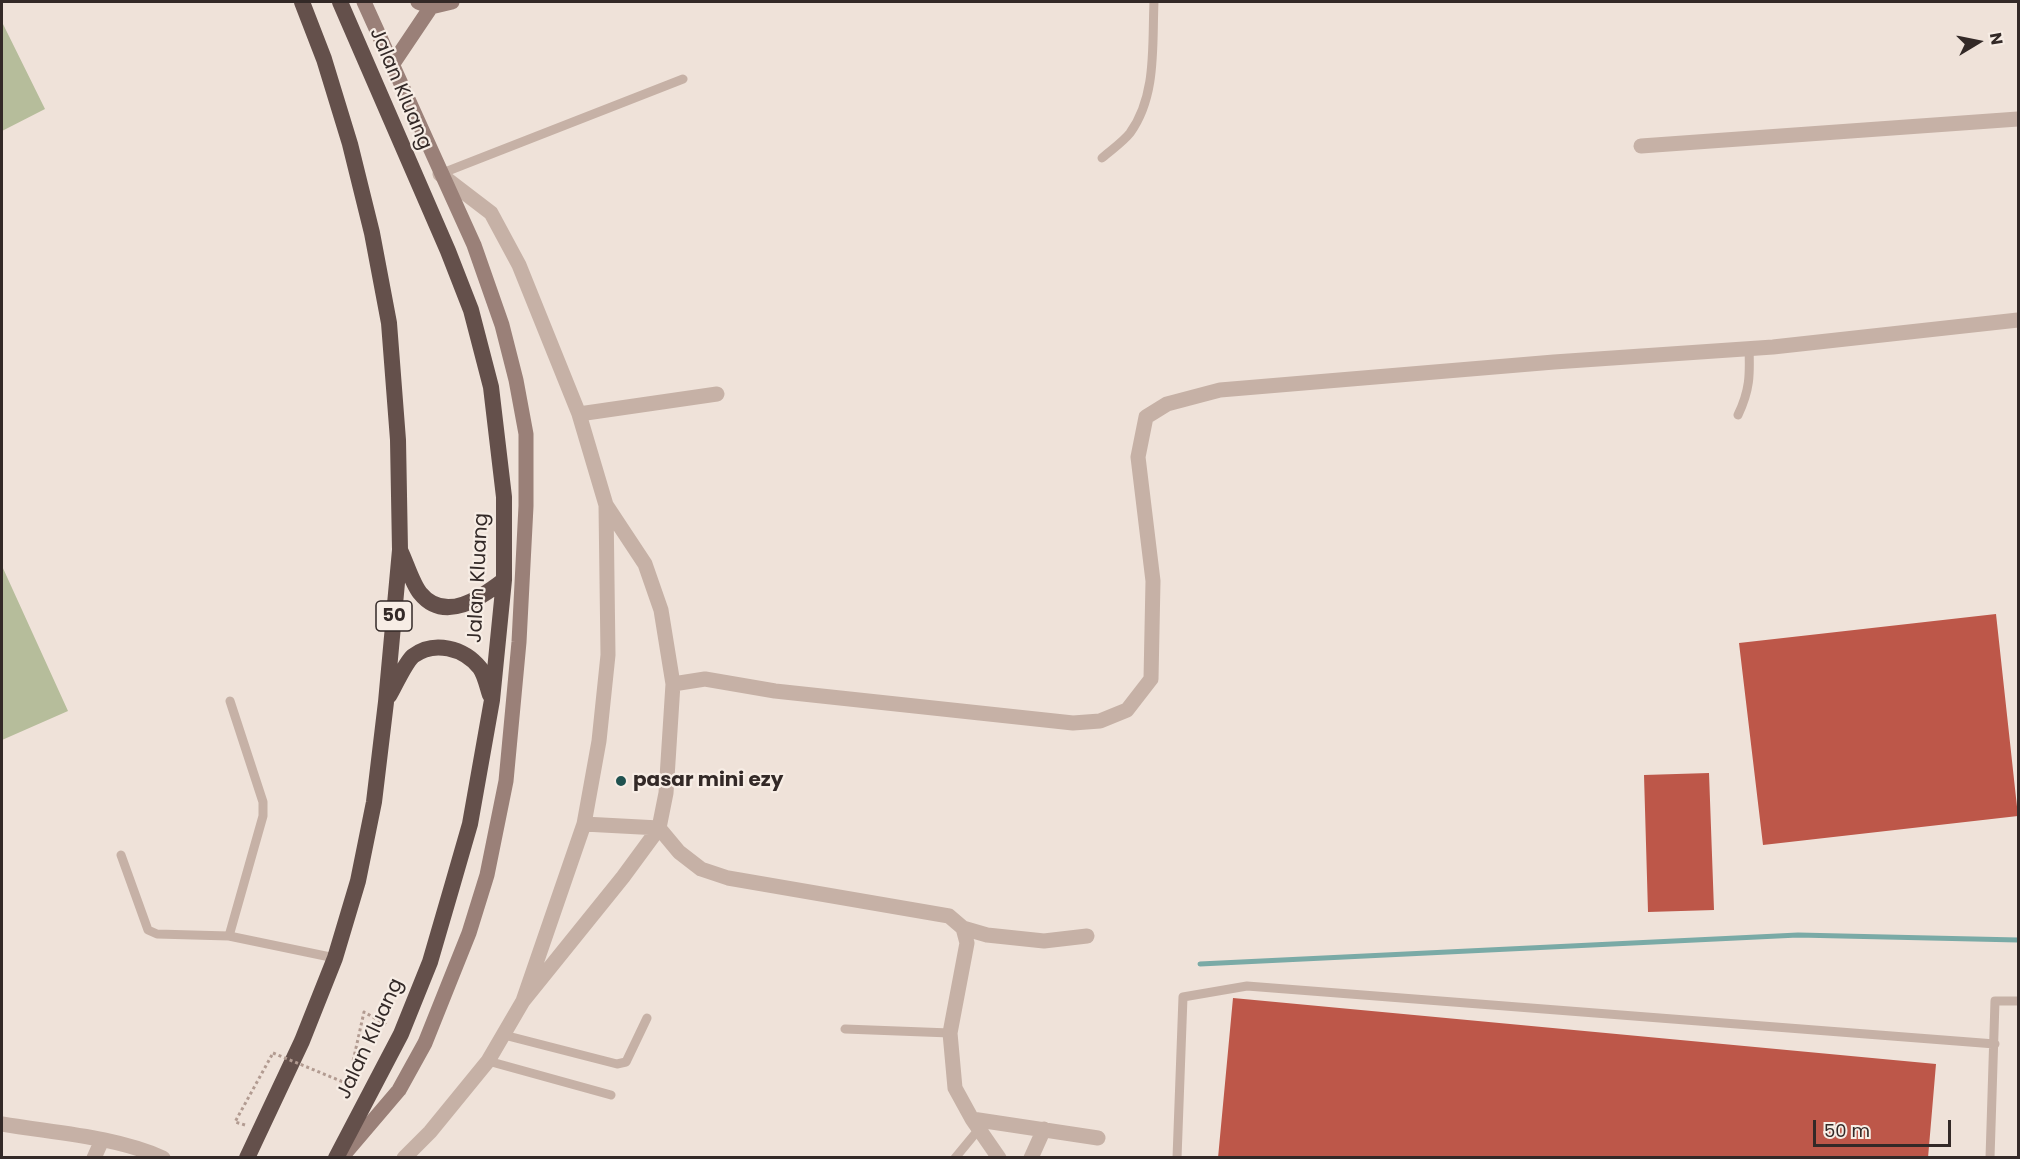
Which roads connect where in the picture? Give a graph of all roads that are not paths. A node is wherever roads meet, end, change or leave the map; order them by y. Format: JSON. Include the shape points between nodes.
{"nodes":[{"id":1,"x":302,"y":2,"type":"edge"},
{"id":2,"x":340,"y":2,"type":"edge"},
{"id":3,"x":364,"y":2,"type":"edge"},
{"id":4,"x":452,"y":2,"type":"edge"},
{"id":5,"x":1154,"y":2,"type":"edge"},
{"id":6,"x":425,"y":4,"type":"edge"},
{"id":7,"x":392,"y":65,"type":"junction"},
{"id":8,"x":683,"y":79,"type":"dead end"},
{"id":9,"x":2019,"y":119,"type":"edge"},
{"id":10,"x":1641,"y":146,"type":"dead end"},
{"id":11,"x":1102,"y":158,"type":"dead end"},
{"id":12,"x":440,"y":174,"type":"junction"},
{"id":13,"x":2019,"y":320,"type":"edge"},
{"id":14,"x":1749,"y":348,"type":"junction"},
{"id":15,"x":717,"y":394,"type":"dead end"},
{"id":16,"x":579,"y":414,"type":"junction"},
{"id":17,"x":1738,"y":415,"type":"dead end"},
{"id":18,"x":606,"y":505,"type":"junction"},
{"id":19,"x":400,"y":550,"type":"junction"},
{"id":20,"x":504,"y":580,"type":"junction"},
{"id":21,"x":672,"y":684,"type":"junction"},
{"id":22,"x":492,"y":700,"type":"junction"},
{"id":23,"x":230,"y":701,"type":"dead end"},
{"id":24,"x":386,"y":702,"type":"junction"},
{"id":25,"x":584,"y":824,"type":"junction"},
{"id":26,"x":659,"y":828,"type":"junction"},
{"id":27,"x":121,"y":855,"type":"dead end"},
{"id":28,"x":963,"y":928,"type":"junction"},
{"id":29,"x":229,"y":936,"type":"junction"},
{"id":30,"x":1087,"y":936,"type":"dead end"},
{"id":31,"x":335,"y":958,"type":"junction"},
{"id":32,"x":523,"y":1001,"type":"junction"},
{"id":33,"x":2019,"y":1001,"type":"edge"},
{"id":34,"x":646,"y":1018,"type":"dead end"},
{"id":35,"x":845,"y":1029,"type":"dead end"},
{"id":36,"x":950,"y":1033,"type":"junction"},
{"id":37,"x":504,"y":1035,"type":"junction"},
{"id":38,"x":1995,"y":1044,"type":"junction"},
{"id":39,"x":488,"y":1061,"type":"junction"},
{"id":40,"x":611,"y":1095,"type":"dead end"},
{"id":41,"x":2,"y":1124,"type":"edge"},
{"id":42,"x":975,"y":1124,"type":"junction"},
{"id":43,"x":1044,"y":1129,"type":"junction"},
{"id":44,"x":1098,"y":1138,"type":"dead end"},
{"id":45,"x":102,"y":1140,"type":"junction"},
{"id":46,"x":94,"y":1158,"type":"edge"},
{"id":47,"x":164,"y":1158,"type":"edge"},
{"id":48,"x":247,"y":1158,"type":"edge"},
{"id":49,"x":336,"y":1158,"type":"edge"},
{"id":50,"x":341,"y":1158,"type":"edge"},
{"id":51,"x":405,"y":1158,"type":"edge"},
{"id":52,"x":955,"y":1158,"type":"edge"},
{"id":53,"x":999,"y":1158,"type":"edge"},
{"id":54,"x":1031,"y":1158,"type":"edge"},
{"id":55,"x":1177,"y":1158,"type":"edge"},
{"id":56,"x":1990,"y":1158,"type":"edge"}],
"edges":[{"from":1,"to":19,"type":"highway","number":"50","via":[[350,144],[389,323],[399,440]]},
{"from":2,"to":20,"type":"highway","name":"Jalan Kluang","via":[[471,310],[491,387],[504,497]]},
{"from":3,"to":7,"type":"main road"},
{"from":4,"to":6,"type":"main road"},
{"from":5,"to":11,"type":"lane","via":[[1149,93],[1129,134]]},
{"from":6,"to":7,"type":"main road"},
{"from":7,"to":12,"type":"main road"},
{"from":8,"to":12,"type":"lane"},
{"from":9,"to":10,"type":"street"},
{"from":12,"to":16,"type":"street","via":[[491,213],[519,265]]},
{"from":12,"to":50,"type":"main road","via":[[474,245],[502,325],[526,434],[519,642],[506,781],[487,875],[469,933],[425,1043],[399,1090]]},
{"from":13,"to":14,"type":"street"},
{"from":14,"to":17,"type":"lane","via":[[1750,380]]},
{"from":14,"to":21,"type":"street","via":[[1220,390],[1160,408],[1146,417],[1138,457],[1153,581],[1151,679],[1127,710],[1100,721],[1073,723],[775,691],[705,679]]},
{"from":15,"to":16,"type":"street"},
{"from":16,"to":18,"type":"street"},
{"from":18,"to":21,"type":"street","via":[[645,564],[661,610]]},
{"from":18,"to":25,"type":"street","via":[[608,655],[599,741]]},
{"from":19,"to":20,"type":"highway","via":[[421,594],[437,606],[459,607],[482,597]]},
{"from":19,"to":24,"type":"highway","number":"50"},
{"from":20,"to":22,"type":"highway","name":"Jalan Kluang"},
{"from":21,"to":26,"type":"street","via":[[666,793]]},
{"from":22,"to":24,"type":"highway","via":[[481,670],[467,656],[447,648],[429,647],[411,657]]},
{"from":22,"to":49,"type":"highway","name":"Jalan Kluang","via":[[470,824],[430,962],[401,1034]]},
{"from":23,"to":29,"type":"lane","via":[[263,802],[263,816]]},
{"from":24,"to":31,"type":"highway","number":"50","via":[[374,802],[358,881]]},
{"from":25,"to":26,"type":"street"},
{"from":25,"to":32,"type":"street"},
{"from":26,"to":28,"type":"street","via":[[679,852],[701,869],[728,878],[949,915]]},
{"from":26,"to":32,"type":"street"},
{"from":27,"to":29,"type":"lane","via":[[148,930],[157,934]]},
{"from":28,"to":30,"type":"street","via":[[987,935],[1044,941]]},
{"from":28,"to":36,"type":"street","via":[[967,943]]},
{"from":29,"to":31,"type":"lane"},
{"from":31,"to":48,"type":"highway","number":"50","via":[[302,1041]]},
{"from":32,"to":37,"type":"street"},
{"from":33,"to":38,"type":"lane","via":[[1995,1001]]},
{"from":34,"to":37,"type":"lane","via":[[626,1062],[617,1064]]},
{"from":35,"to":36,"type":"lane"},
{"from":36,"to":42,"type":"street","via":[[955,1088]]},
{"from":37,"to":39,"type":"street"},
{"from":38,"to":55,"type":"lane","via":[[1247,986],[1183,997]]},
{"from":38,"to":56,"type":"lane"},
{"from":39,"to":40,"type":"lane"},
{"from":39,"to":51,"type":"street"},
{"from":41,"to":45,"type":"street"},
{"from":42,"to":43,"type":"street"},
{"from":42,"to":52,"type":"lane"},
{"from":42,"to":53,"type":"street"},
{"from":43,"to":44,"type":"street"},
{"from":43,"to":54,"type":"street"},
{"from":45,"to":46,"type":"street"},
{"from":45,"to":47,"type":"street"}]}
